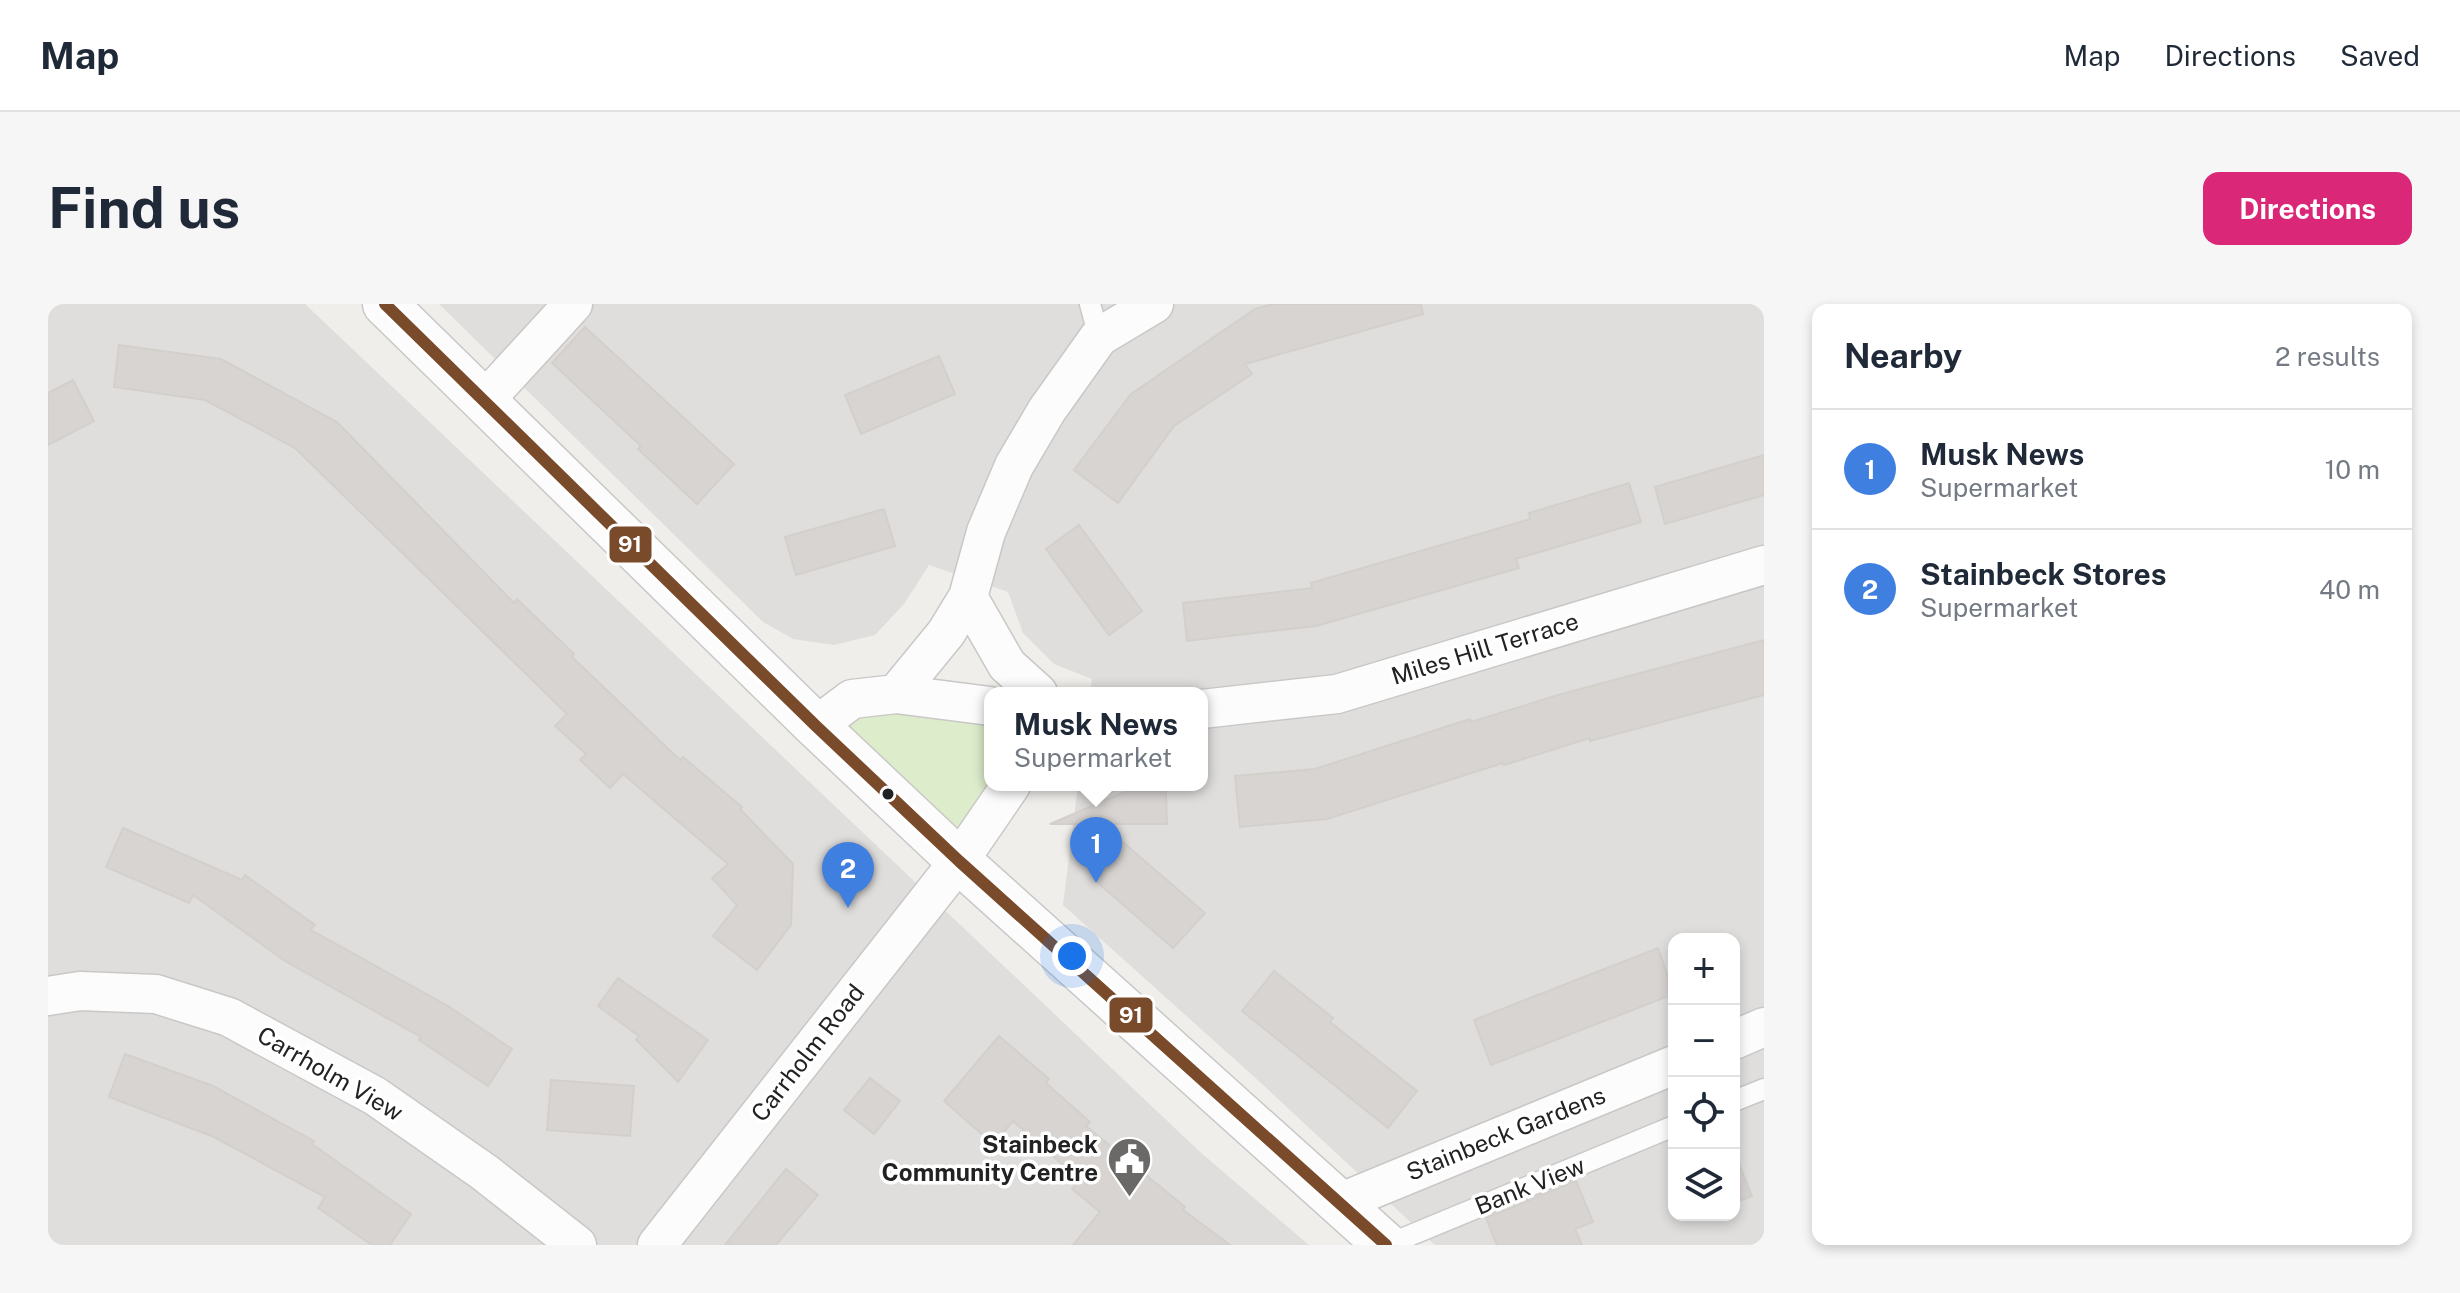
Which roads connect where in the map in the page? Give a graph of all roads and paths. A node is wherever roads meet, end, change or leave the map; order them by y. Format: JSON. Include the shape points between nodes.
{"nodes":[{"id":1,"x":385,"y":304,"type":"edge"},
{"id":2,"x":573,"y":304,"type":"edge"},
{"id":3,"x":1154,"y":304,"type":"edge"},
{"id":4,"x":1094,"y":321,"type":"edge"},
{"id":5,"x":484,"y":401,"type":"junction"},
{"id":6,"x":1764,"y":565,"type":"edge"},
{"id":7,"x":968,"y":597,"type":"junction"},
{"id":8,"x":1031,"y":687,"type":"edge"},
{"id":9,"x":896,"y":694,"type":"junction"},
{"id":10,"x":984,"y":705,"type":"edge"},
{"id":11,"x":1208,"y":708,"type":"edge"},
{"id":12,"x":816,"y":726,"type":"junction"},
{"id":13,"x":1007,"y":791,"type":"edge"},
{"id":14,"x":959,"y":861,"type":"junction"},
{"id":15,"x":48,"y":996,"type":"edge"},
{"id":16,"x":1764,"y":1027,"type":"edge"},
{"id":17,"x":1740,"y":1037,"type":"edge"},
{"id":18,"x":1668,"y":1067,"type":"edge"},
{"id":19,"x":1764,"y":1089,"type":"edge"},
{"id":20,"x":1740,"y":1099,"type":"edge"},
{"id":21,"x":1668,"y":1128,"type":"edge"},
{"id":22,"x":1339,"y":1203,"type":"junction"},
{"id":23,"x":577,"y":1245,"type":"edge"},
{"id":24,"x":657,"y":1245,"type":"edge"},
{"id":25,"x":1386,"y":1245,"type":"edge"}],
"edges":[{"from":1,"to":5,"type":"street"},
{"from":2,"to":5,"type":"street"},
{"from":3,"to":4,"type":"street"},
{"from":4,"to":7,"type":"street","via":[[1014,466],[986,532]]},
{"from":5,"to":12,"type":"street"},
{"from":6,"to":11,"type":"street","name":"Miles Hill Terrace","via":[[1337,694]]},
{"from":7,"to":8,"type":"street","via":[[1007,665]]},
{"from":7,"to":9,"type":"street"},
{"from":9,"to":10,"type":"street"},
{"from":9,"to":12,"type":"street","via":[[852,699]]},
{"from":12,"to":14,"type":"street"},
{"from":13,"to":14,"type":"street"},
{"from":14,"to":22,"type":"street"},
{"from":14,"to":24,"type":"street","name":"Carrholm Road"},
{"from":15,"to":23,"type":"street","name":"Carrholm View","via":[[80,991],[156,994],[229,1017],[375,1096]]},
{"from":16,"to":17,"type":"street"},
{"from":18,"to":22,"type":"street","name":"Stainbeck Gardens"},
{"from":19,"to":20,"type":"lane"},
{"from":21,"to":25,"type":"lane","name":"Bank View"},
{"from":22,"to":25,"type":"street"}]}
